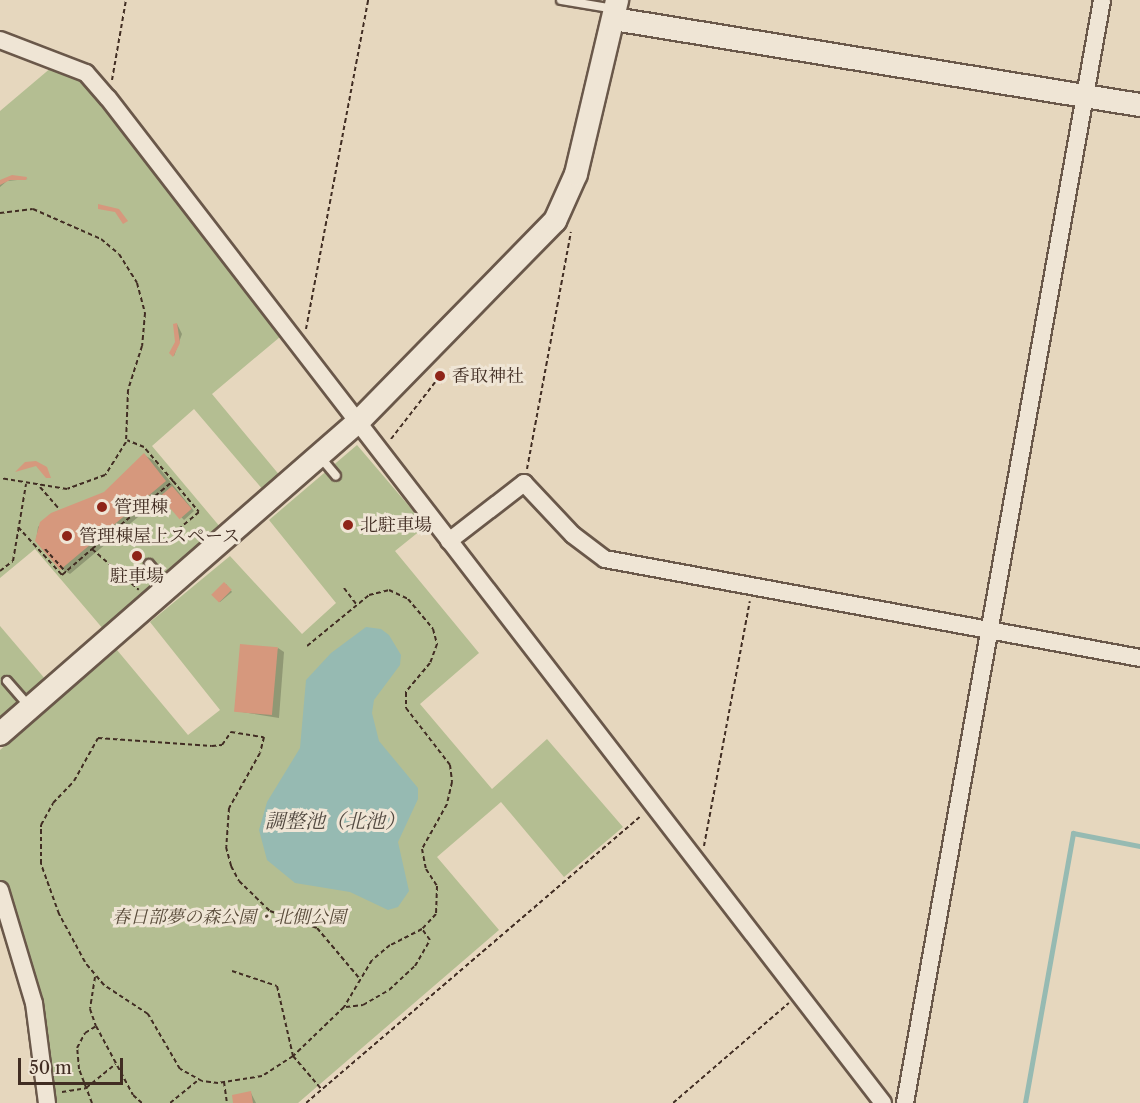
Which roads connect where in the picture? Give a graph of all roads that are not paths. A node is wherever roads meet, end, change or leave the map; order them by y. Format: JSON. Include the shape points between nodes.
{"nodes":[{"id":1,"x":561,"y":0,"type":"edge"},
{"id":2,"x":1102,"y":0,"type":"edge"},
{"id":3,"x":615,"y":9,"type":"edge"},
{"id":4,"x":0,"y":40,"type":"edge"},
{"id":5,"x":1086,"y":96,"type":"junction"},
{"id":6,"x":1140,"y":105,"type":"edge"},
{"id":7,"x":357,"y":423,"type":"junction"},
{"id":8,"x":320,"y":456,"type":"junction"},
{"id":9,"x":336,"y":476,"type":"dead end"},
{"id":10,"x":449,"y":541,"type":"junction"},
{"id":11,"x":149,"y":564,"type":"dead end"},
{"id":12,"x":169,"y":587,"type":"junction"},
{"id":13,"x":990,"y":629,"type":"junction"},
{"id":14,"x":1140,"y":658,"type":"edge"},
{"id":15,"x":7,"y":681,"type":"dead end"},
{"id":16,"x":30,"y":707,"type":"junction"},
{"id":17,"x":0,"y":734,"type":"edge"},
{"id":18,"x":0,"y":890,"type":"edge"},
{"id":19,"x":47,"y":1099,"type":"edge"},
{"id":20,"x":883,"y":1103,"type":"edge"},
{"id":21,"x":905,"y":1103,"type":"edge"}],
"edges":[{"from":1,"to":3,"type":"lane"},
{"from":2,"to":5,"type":"street"},
{"from":3,"to":5,"type":"street"},
{"from":3,"to":7,"type":"street","via":[[576,174],[555,221]]},
{"from":4,"to":7,"type":"street","via":[[86,73]]},
{"from":5,"to":6,"type":"street"},
{"from":5,"to":13,"type":"street"},
{"from":7,"to":8,"type":"street"},
{"from":7,"to":10,"type":"street"},
{"from":8,"to":9,"type":"lane"},
{"from":8,"to":12,"type":"street"},
{"from":10,"to":13,"type":"street","via":[[524,483],[573,535],[605,559],[752,589]]},
{"from":10,"to":20,"type":"street"},
{"from":11,"to":12,"type":"lane"},
{"from":12,"to":16,"type":"street"},
{"from":13,"to":14,"type":"street"},
{"from":13,"to":21,"type":"street"},
{"from":15,"to":16,"type":"lane"},
{"from":16,"to":17,"type":"street"},
{"from":18,"to":19,"type":"street","via":[[34,1003]]}]}
